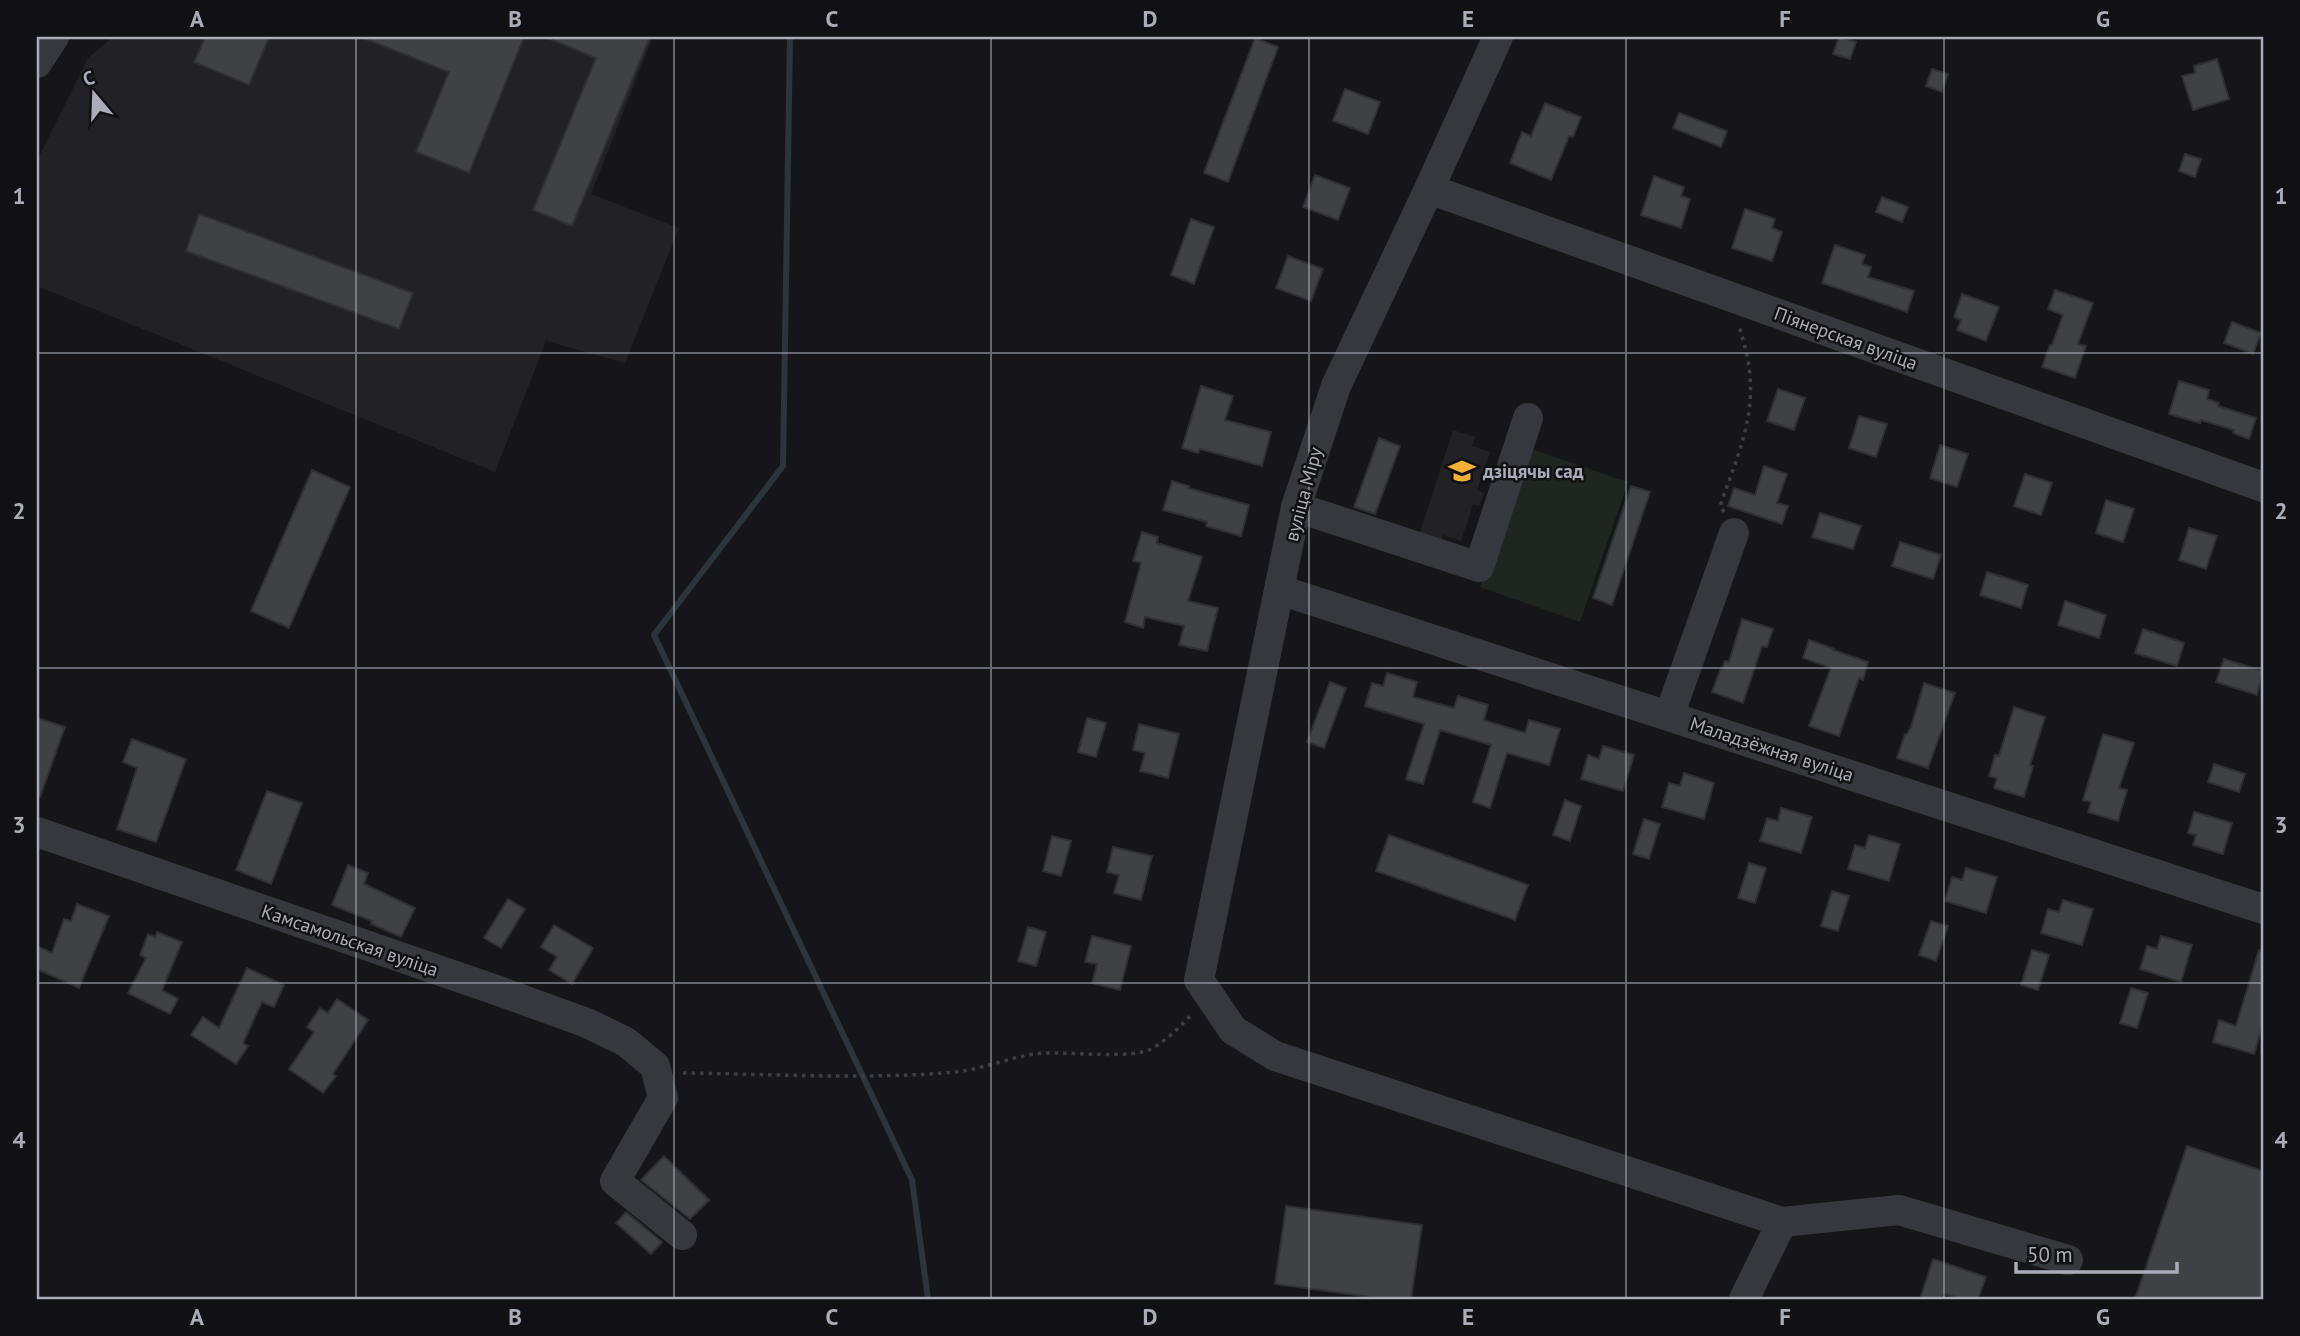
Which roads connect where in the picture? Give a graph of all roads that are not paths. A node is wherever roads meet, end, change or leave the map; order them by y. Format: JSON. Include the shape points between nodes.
{"nodes":[{"id":1,"x":54,"y":37,"type":"edge"},
{"id":2,"x":1497,"y":37,"type":"edge"},
{"id":3,"x":37,"y":63,"type":"edge"},
{"id":4,"x":1429,"y":189,"type":"junction"},
{"id":5,"x":1528,"y":418,"type":"dead end"},
{"id":6,"x":2263,"y":487,"type":"edge"},
{"id":7,"x":1296,"y":508,"type":"junction"},
{"id":8,"x":1734,"y":533,"type":"road end"},
{"id":9,"x":1280,"y":590,"type":"junction"},
{"id":10,"x":1669,"y":716,"type":"junction"},
{"id":11,"x":37,"y":832,"type":"edge"},
{"id":12,"x":2263,"y":909,"type":"edge"},
{"id":13,"x":1782,"y":1222,"type":"junction"},
{"id":14,"x":682,"y":1235,"type":"dead end"},
{"id":15,"x":2068,"y":1260,"type":"dead end"},
{"id":16,"x":1744,"y":1299,"type":"edge"}],
"edges":[{"from":1,"to":3,"type":"street"},
{"from":2,"to":4,"type":"street","name":"вуліца Міру"},
{"from":4,"to":6,"type":"street","name":"Піянерская вуліца"},
{"from":4,"to":7,"type":"street","name":"вуліца Міру","via":[[1336,386]]},
{"from":5,"to":7,"type":"street","via":[[1479,568]]},
{"from":7,"to":9,"type":"street","name":"вуліца Міру"},
{"from":8,"to":10,"type":"street"},
{"from":9,"to":10,"type":"street","name":"Маладзёжная вуліца"},
{"from":9,"to":13,"type":"street","name":"вуліца Міру","via":[[1204,988],[1233,1030],[1275,1056]]},
{"from":10,"to":12,"type":"street","name":"Маладзёжная вуліца"},
{"from":11,"to":14,"type":"street","name":"Камсамольская вуліца","via":[[496,990],[626,1042],[655,1066],[663,1098],[615,1181]]},
{"from":13,"to":15,"type":"street","via":[[1899,1210]]},
{"from":13,"to":16,"type":"street"}]}
